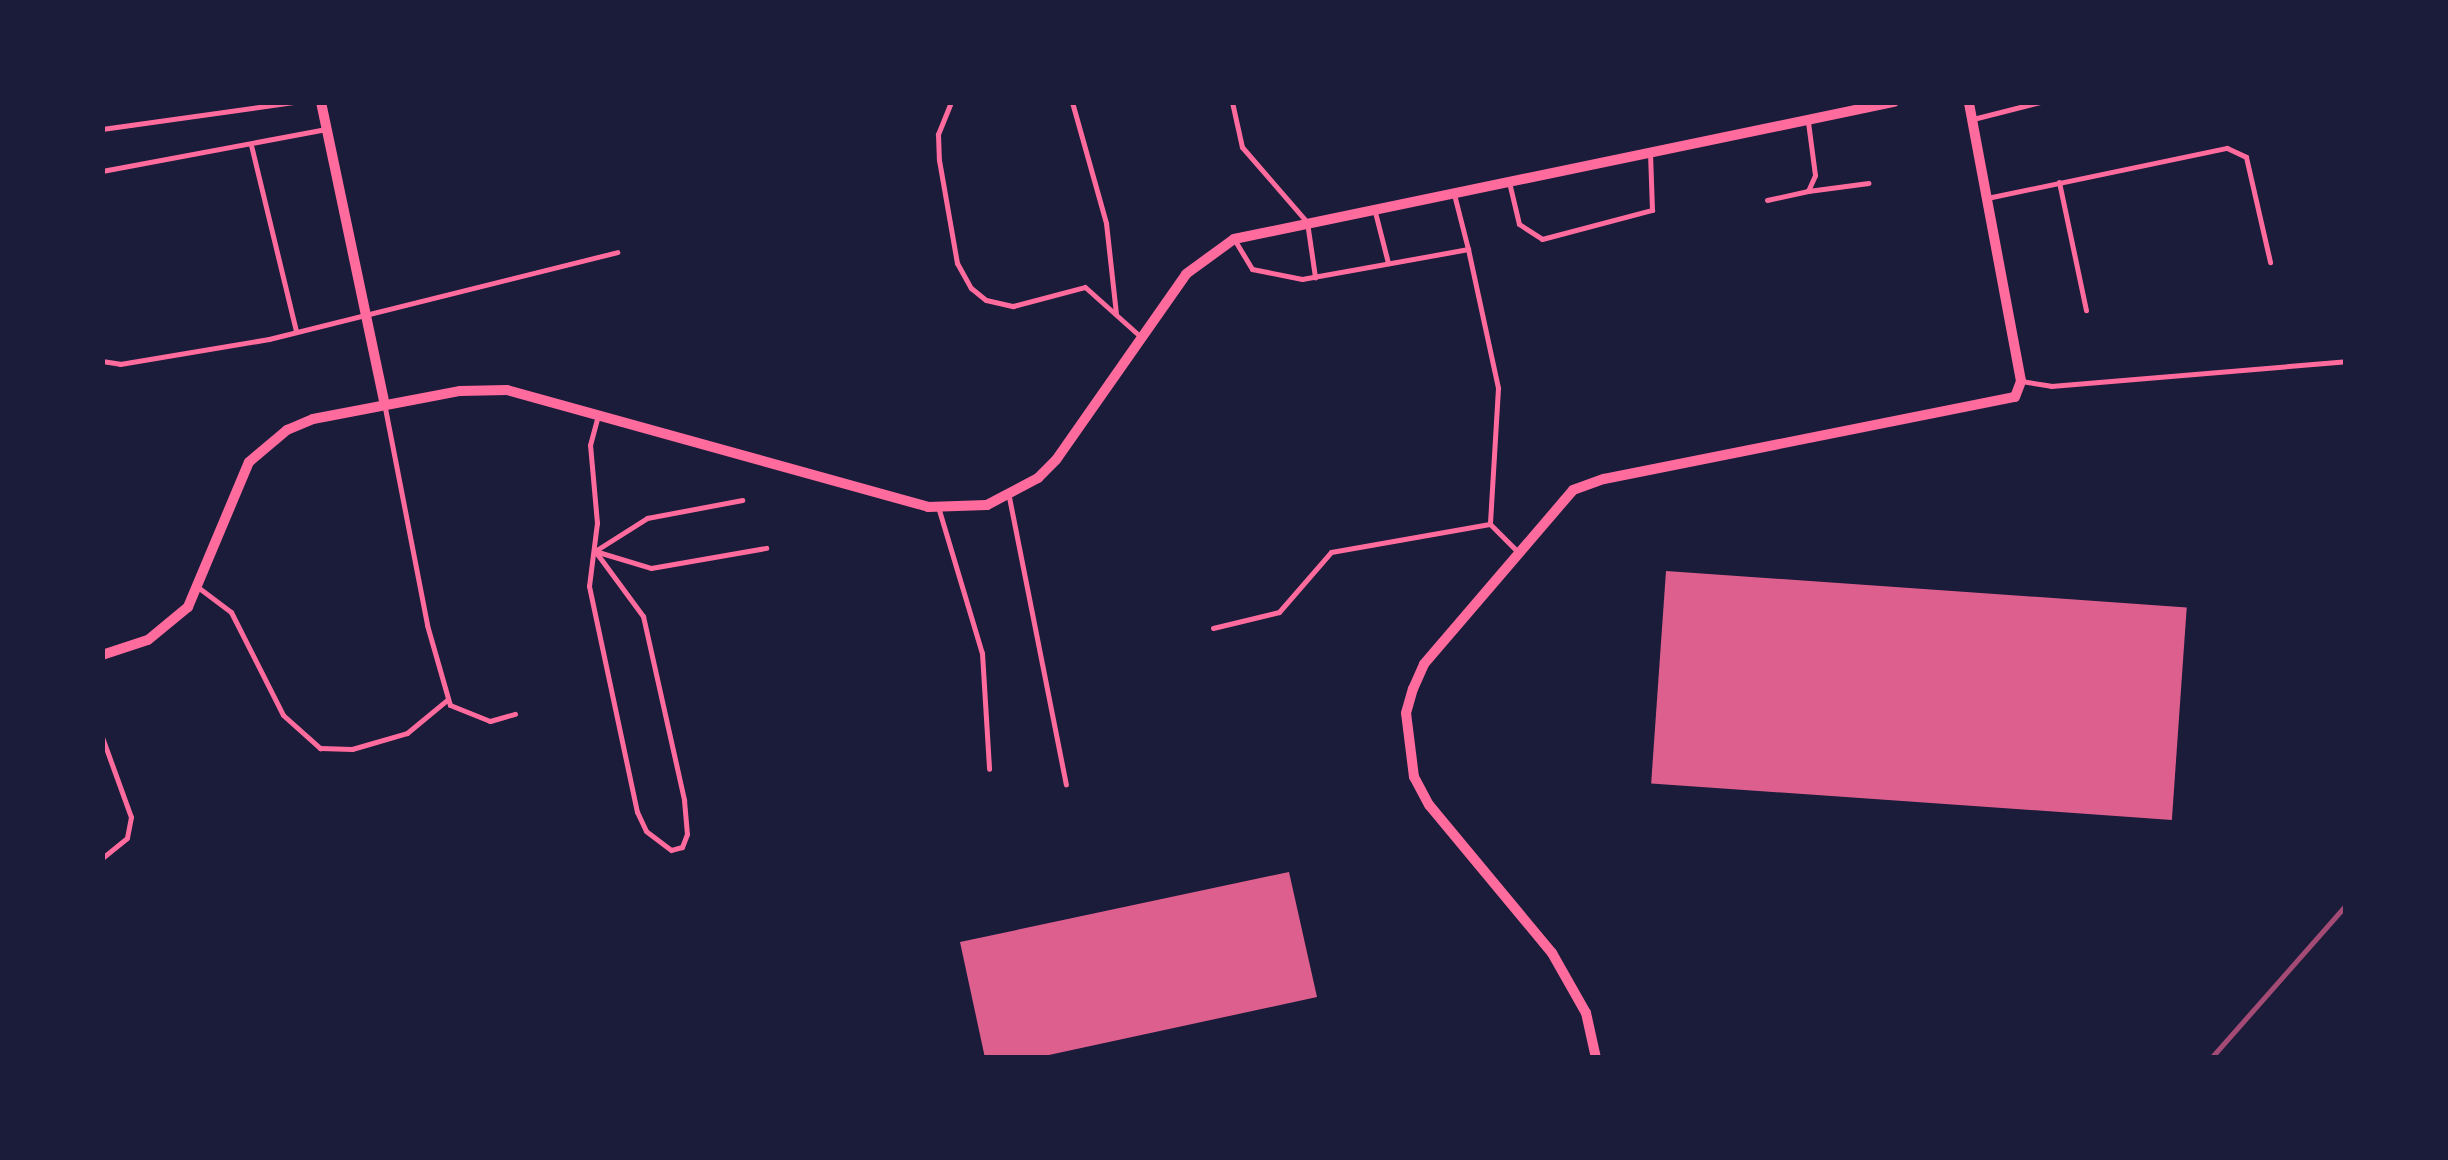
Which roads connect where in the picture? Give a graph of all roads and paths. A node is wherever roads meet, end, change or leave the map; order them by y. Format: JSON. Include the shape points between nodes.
{"nodes":[{"id":1,"x":294,"y":102,"type":"edge"},
{"id":2,"x":951,"y":102,"type":"edge"},
{"id":3,"x":1072,"y":102,"type":"edge"},
{"id":4,"x":1232,"y":102,"type":"edge"},
{"id":5,"x":1894,"y":102,"type":"edge"},
{"id":6,"x":1970,"y":102,"type":"edge"},
{"id":7,"x":2040,"y":102,"type":"edge"},
{"id":8,"x":325,"y":104,"type":"edge"},
{"id":9,"x":245,"y":105,"type":"edge"},
{"id":10,"x":1973,"y":119,"type":"junction"},
{"id":11,"x":1808,"y":122,"type":"junction"},
{"id":12,"x":102,"y":129,"type":"edge"},
{"id":13,"x":326,"y":130,"type":"junction"},
{"id":14,"x":251,"y":145,"type":"junction"},
{"id":15,"x":1650,"y":152,"type":"junction"},
{"id":16,"x":102,"y":172,"type":"edge"},
{"id":17,"x":1508,"y":180,"type":"junction"},
{"id":18,"x":2059,"y":182,"type":"junction"},
{"id":19,"x":1868,"y":184,"type":"dead end"},
{"id":20,"x":1454,"y":191,"type":"junction"},
{"id":21,"x":1808,"y":191,"type":"junction"},
{"id":22,"x":1987,"y":198,"type":"junction"},
{"id":23,"x":1767,"y":200,"type":"dead end"},
{"id":24,"x":1374,"y":208,"type":"junction"},
{"id":25,"x":1308,"y":222,"type":"junction"},
{"id":26,"x":1234,"y":240,"type":"junction"},
{"id":27,"x":1468,"y":249,"type":"junction"},
{"id":28,"x":617,"y":252,"type":"dead end"},
{"id":29,"x":2270,"y":262,"type":"dead end"},
{"id":30,"x":1388,"y":264,"type":"junction"},
{"id":31,"x":1315,"y":277,"type":"junction"},
{"id":32,"x":366,"y":310,"type":"junction"},
{"id":33,"x":2086,"y":310,"type":"dead end"},
{"id":34,"x":1116,"y":313,"type":"junction"},
{"id":35,"x":296,"y":331,"type":"junction"},
{"id":36,"x":1141,"y":338,"type":"junction"},
{"id":37,"x":102,"y":361,"type":"edge"},
{"id":38,"x":2346,"y":361,"type":"edge"},
{"id":39,"x":2022,"y":380,"type":"junction"},
{"id":40,"x":385,"y":405,"type":"junction"},
{"id":41,"x":598,"y":416,"type":"junction"},
{"id":42,"x":1008,"y":497,"type":"junction"},
{"id":43,"x":742,"y":500,"type":"dead end"},
{"id":44,"x":939,"y":510,"type":"junction"},
{"id":45,"x":1490,"y":524,"type":"junction"},
{"id":46,"x":766,"y":548,"type":"dead end"},
{"id":47,"x":596,"y":551,"type":"junction"},
{"id":48,"x":1517,"y":551,"type":"junction"},
{"id":49,"x":200,"y":588,"type":"junction"},
{"id":50,"x":1213,"y":628,"type":"dead end"},
{"id":51,"x":102,"y":655,"type":"edge"},
{"id":52,"x":448,"y":699,"type":"junction"},
{"id":53,"x":516,"y":714,"type":"dead end"},
{"id":54,"x":102,"y":737,"type":"edge"},
{"id":55,"x":989,"y":770,"type":"dead end"},
{"id":56,"x":1066,"y":784,"type":"dead end"},
{"id":57,"x":102,"y":858,"type":"edge"},
{"id":58,"x":1596,"y":1058,"type":"edge"}],
"edges":[{"from":1,"to":9,"type":"lane"},
{"from":2,"to":34,"type":"lane","via":[[938,134],[939,160],[953,246],[971,288],[986,300],[1013,306],[1085,286]]},
{"from":3,"to":34,"type":"lane","via":[[1106,224]]},
{"from":4,"to":25,"type":"lane","via":[[1242,147]]},
{"from":5,"to":11,"type":"street"},
{"from":6,"to":10,"type":"street"},
{"from":7,"to":10,"type":"lane"},
{"from":8,"to":13,"type":"street"},
{"from":9,"to":12,"type":"lane"},
{"from":10,"to":22,"type":"street"},
{"from":11,"to":15,"type":"street"},
{"from":11,"to":21,"type":"lane","via":[[1816,175]]},
{"from":13,"to":14,"type":"lane"},
{"from":13,"to":32,"type":"street"},
{"from":14,"to":16,"type":"lane"},
{"from":14,"to":35,"type":"lane"},
{"from":15,"to":17,"type":"street"},
{"from":15,"to":17,"type":"lane","via":[[1652,210],[1542,240],[1520,224]]},
{"from":17,"to":20,"type":"street"},
{"from":18,"to":22,"type":"lane"},
{"from":18,"to":29,"type":"lane","via":[[2226,148],[2246,157]]},
{"from":18,"to":33,"type":"lane"},
{"from":19,"to":21,"type":"lane"},
{"from":20,"to":24,"type":"street"},
{"from":20,"to":27,"type":"lane"},
{"from":21,"to":23,"type":"lane"},
{"from":22,"to":39,"type":"street"},
{"from":24,"to":25,"type":"street"},
{"from":24,"to":30,"type":"lane"},
{"from":25,"to":26,"type":"street"},
{"from":25,"to":31,"type":"lane"},
{"from":26,"to":31,"type":"lane","via":[[1252,269],[1275,277]]},
{"from":26,"to":36,"type":"street","via":[[1186,274]]},
{"from":27,"to":30,"type":"lane"},
{"from":27,"to":45,"type":"lane","via":[[1498,388]]},
{"from":28,"to":32,"type":"lane"},
{"from":30,"to":31,"type":"lane"},
{"from":32,"to":35,"type":"lane"},
{"from":32,"to":40,"type":"street"},
{"from":34,"to":36,"type":"lane"},
{"from":35,"to":37,"type":"lane","via":[[182,356]]},
{"from":36,"to":42,"type":"street","via":[[1056,460]]},
{"from":38,"to":39,"type":"lane","via":[[2051,386]]},
{"from":39,"to":48,"type":"street","via":[[2015,397],[2003,402],[1604,478],[1573,490]]},
{"from":40,"to":41,"type":"street","via":[[489,389]]},
{"from":40,"to":49,"type":"street","via":[[287,430],[249,462],[228,500]]},
{"from":40,"to":52,"type":"lane","via":[[427,625]]},
{"from":41,"to":44,"type":"street"},
{"from":41,"to":47,"type":"lane","via":[[590,445]]},
{"from":42,"to":44,"type":"street"},
{"from":42,"to":56,"type":"lane"},
{"from":43,"to":47,"type":"lane","via":[[647,518]]},
{"from":44,"to":55,"type":"lane","via":[[982,653]]},
{"from":45,"to":48,"type":"lane"},
{"from":45,"to":50,"type":"lane","via":[[1331,552],[1279,612]]},
{"from":46,"to":47,"type":"lane","via":[[651,568]]},
{"from":47,"to":47,"type":"lane","via":[[589,586],[636,812],[646,831],[671,850],[682,847],[687,834],[684,800],[643,616]]},
{"from":48,"to":58,"type":"street","via":[[1424,664],[1406,713],[1407,753],[1428,804],[1568,978],[1586,1013]]},
{"from":49,"to":51,"type":"street","via":[[167,627]]},
{"from":49,"to":52,"type":"lane","via":[[231,612],[283,716],[320,748],[352,749],[407,733]]},
{"from":52,"to":53,"type":"lane","via":[[490,721]]},
{"from":54,"to":57,"type":"lane","via":[[131,818],[127,838]]}]}
